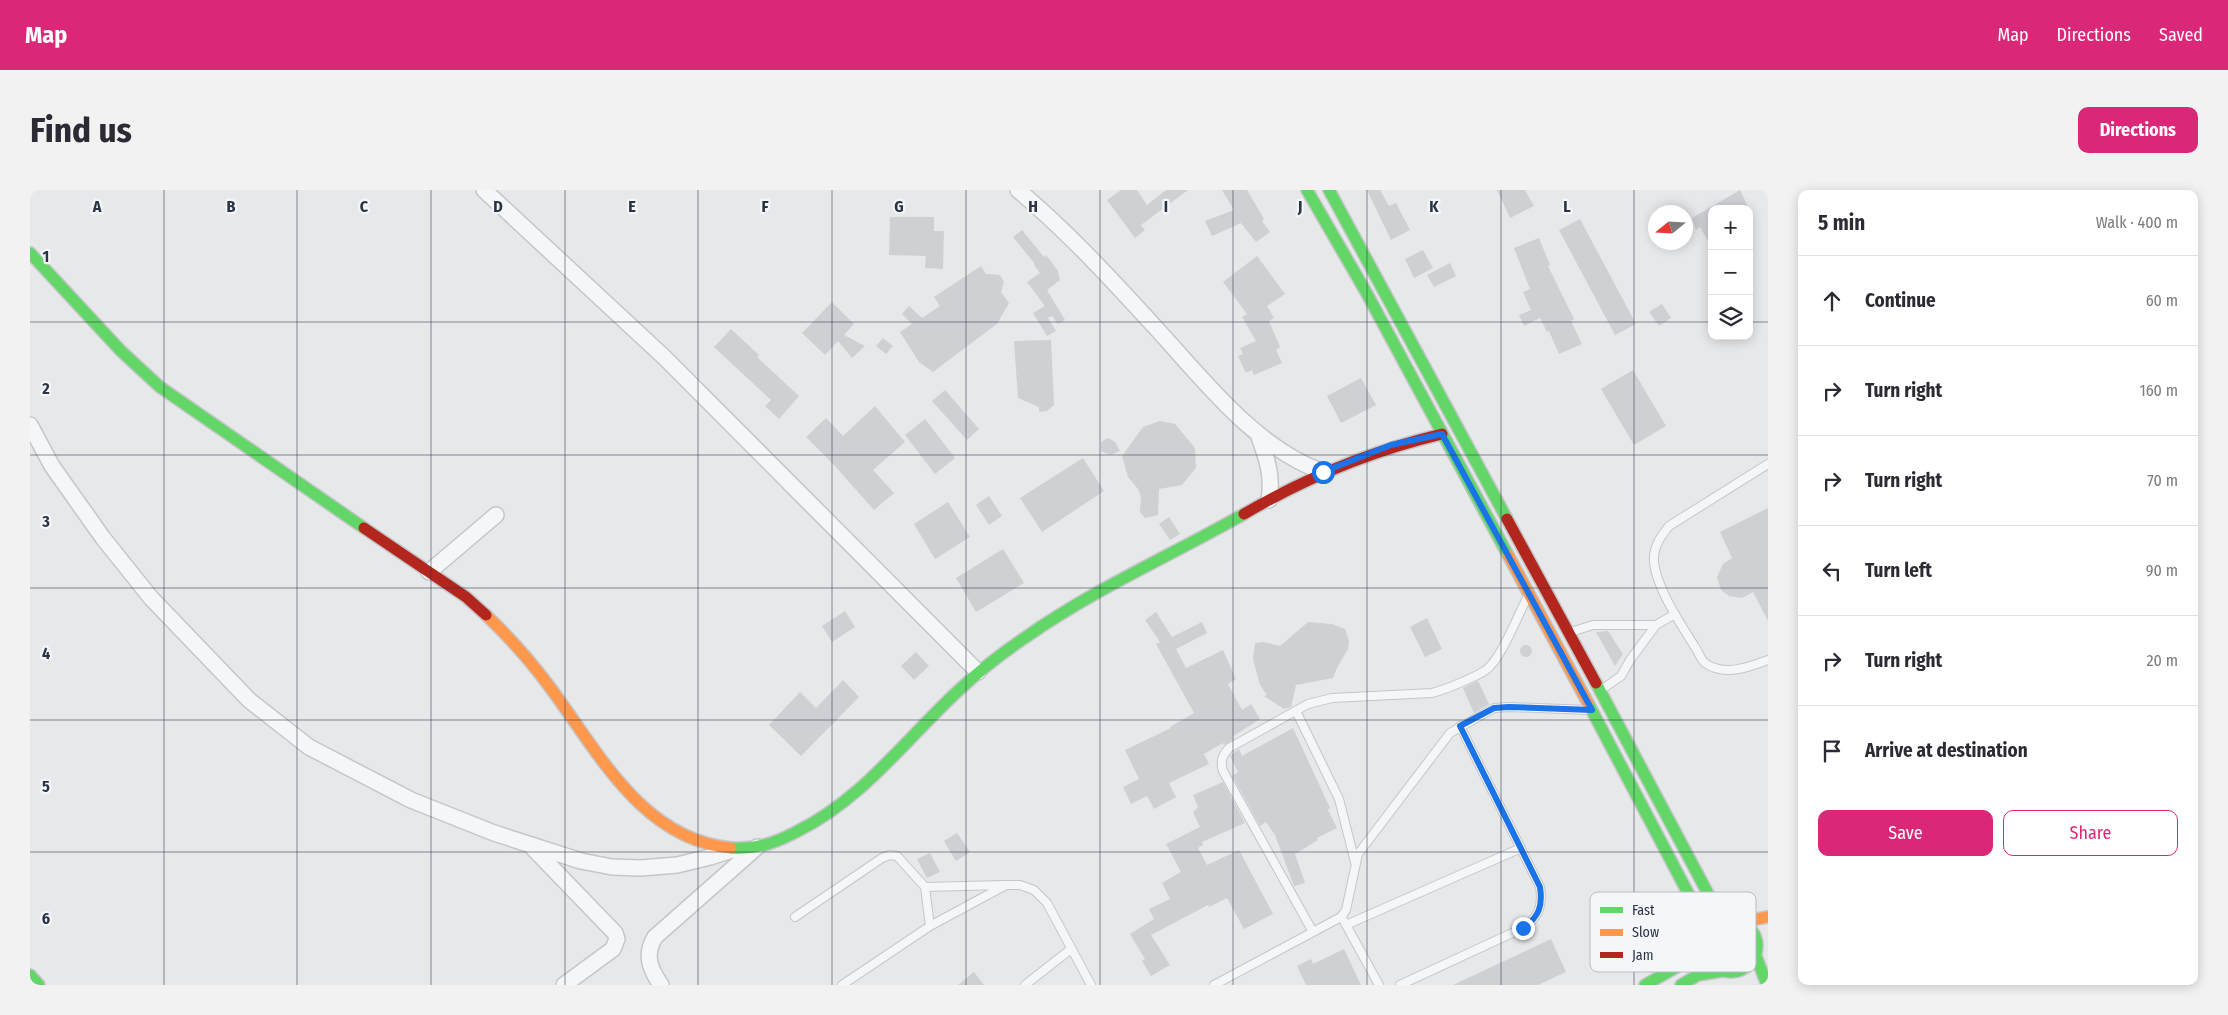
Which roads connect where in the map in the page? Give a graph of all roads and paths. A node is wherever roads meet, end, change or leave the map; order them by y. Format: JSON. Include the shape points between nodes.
{"nodes":[{"id":1,"x":484,"y":190,"type":"edge"},
{"id":2,"x":1018,"y":190,"type":"edge"},
{"id":3,"x":1307,"y":190,"type":"edge"},
{"id":4,"x":1329,"y":190,"type":"edge"},
{"id":5,"x":30,"y":253,"type":"edge"},
{"id":6,"x":30,"y":425,"type":"edge"},
{"id":7,"x":1442,"y":434,"type":"junction"},
{"id":8,"x":1258,"y":435,"type":"junction"},
{"id":9,"x":1768,"y":464,"type":"edge"},
{"id":10,"x":1323,"y":472,"type":"junction"},
{"id":11,"x":1269,"y":500,"type":"junction"},
{"id":12,"x":496,"y":515,"type":"dead end"},
{"id":13,"x":429,"y":572,"type":"junction"},
{"id":14,"x":1543,"y":587,"type":"junction"},
{"id":15,"x":1529,"y":595,"type":"junction"},
{"id":16,"x":1674,"y":614,"type":"junction"},
{"id":17,"x":1656,"y":625,"type":"junction"},
{"id":18,"x":1568,"y":633,"type":"junction"},
{"id":19,"x":1768,"y":660,"type":"edge"},
{"id":20,"x":978,"y":672,"type":"junction"},
{"id":21,"x":1600,"y":690,"type":"junction"},
{"id":22,"x":1592,"y":710,"type":"junction"},
{"id":23,"x":1296,"y":711,"type":"junction"},
{"id":24,"x":1460,"y":726,"type":"junction"},
{"id":25,"x":530,"y":845,"type":"junction"},
{"id":26,"x":757,"y":847,"type":"junction"},
{"id":27,"x":738,"y":848,"type":"junction"},
{"id":28,"x":1521,"y":848,"type":"junction"},
{"id":29,"x":1355,"y":862,"type":"junction"},
{"id":30,"x":1006,"y":885,"type":"junction"},
{"id":31,"x":925,"y":888,"type":"junction"},
{"id":32,"x":1688,"y":892,"type":"edge"},
{"id":33,"x":1707,"y":892,"type":"edge"},
{"id":34,"x":795,"y":917,"type":"dead end"},
{"id":35,"x":1341,"y":917,"type":"junction"},
{"id":36,"x":1346,"y":925,"type":"junction"},
{"id":37,"x":930,"y":926,"type":"junction"},
{"id":38,"x":1313,"y":932,"type":"junction"},
{"id":39,"x":1768,"y":938,"type":"edge"},
{"id":40,"x":1756,"y":939,"type":"edge"},
{"id":41,"x":1071,"y":949,"type":"junction"},
{"id":42,"x":1757,"y":954,"type":"junction"},
{"id":43,"x":1668,"y":972,"type":"edge"},
{"id":44,"x":1719,"y":972,"type":"edge"},
{"id":45,"x":1728,"y":972,"type":"edge"},
{"id":46,"x":30,"y":975,"type":"edge"},
{"id":47,"x":1741,"y":981,"type":"dead end"},
{"id":48,"x":39,"y":985,"type":"edge"},
{"id":49,"x":564,"y":985,"type":"edge"},
{"id":50,"x":661,"y":985,"type":"edge"},
{"id":51,"x":842,"y":985,"type":"edge"},
{"id":52,"x":1025,"y":985,"type":"edge"},
{"id":53,"x":1091,"y":985,"type":"edge"},
{"id":54,"x":1214,"y":985,"type":"edge"},
{"id":55,"x":1379,"y":985,"type":"edge"},
{"id":56,"x":1400,"y":985,"type":"edge"},
{"id":57,"x":1645,"y":985,"type":"edge"},
{"id":58,"x":1681,"y":985,"type":"edge"},
{"id":59,"x":1767,"y":985,"type":"edge"}],
"edges":[{"from":1,"to":20,"type":"street","via":[[664,358]]},
{"from":2,"to":8,"type":"street","via":[[1082,248]]},
{"from":3,"to":7,"type":"main road"},
{"from":4,"to":14,"type":"main road"},
{"from":5,"to":13,"type":"main road","via":[[121,352],[160,387]]},
{"from":6,"to":25,"type":"street","via":[[52,466],[145,591],[249,700],[309,747],[394,792]]},
{"from":7,"to":10,"type":"main road","via":[[1391,445]]},
{"from":7,"to":15,"type":"main road"},
{"from":8,"to":10,"type":"street","via":[[1289,456]]},
{"from":8,"to":11,"type":"street","via":[[1269,464]]},
{"from":9,"to":16,"type":"lane","via":[[1669,526],[1658,540],[1654,557]]},
{"from":10,"to":11,"type":"main road"},
{"from":11,"to":20,"type":"main road","via":[[1085,600]]},
{"from":12,"to":13,"type":"street"},
{"from":13,"to":27,"type":"main road","via":[[466,597],[504,632],[533,664],[628,791],[656,819],[681,835],[706,844]]},
{"from":14,"to":15,"type":"lane"},
{"from":14,"to":18,"type":"main road"},
{"from":15,"to":22,"type":"main road"},
{"from":15,"to":23,"type":"lane","via":[[1495,660],[1486,670],[1432,693],[1332,698],[1308,704]]},
{"from":16,"to":17,"type":"lane"},
{"from":16,"to":19,"type":"lane","via":[[1705,663],[1722,669],[1742,670]]},
{"from":17,"to":18,"type":"lane","via":[[1593,625]]},
{"from":17,"to":21,"type":"lane","via":[[1621,676]]},
{"from":18,"to":21,"type":"main road"},
{"from":20,"to":26,"type":"main road","via":[[857,792],[806,828]]},
{"from":21,"to":33,"type":"main road"},
{"from":22,"to":24,"type":"lane","via":[[1494,708]]},
{"from":22,"to":32,"type":"main road"},
{"from":23,"to":29,"type":"lane","via":[[1339,799]]},
{"from":23,"to":38,"type":"lane","via":[[1229,748],[1221,763]]},
{"from":24,"to":28,"type":"lane"},
{"from":24,"to":29,"type":"lane","via":[[1450,733]]},
{"from":25,"to":27,"type":"street","via":[[581,861],[641,868],[710,858]]},
{"from":25,"to":49,"type":"street","via":[[615,933],[617,940],[613,949]]},
{"from":26,"to":27,"type":"main road"},
{"from":26,"to":50,"type":"street","via":[[655,937],[650,945],[649,963]]},
{"from":28,"to":36,"type":"lane"},
{"from":28,"to":56,"type":"lane","via":[[1540,887],[1540,910],[1533,920],[1523,928]]},
{"from":29,"to":35,"type":"lane","via":[[1346,910]]},
{"from":30,"to":31,"type":"lane"},
{"from":30,"to":37,"type":"lane"},
{"from":30,"to":41,"type":"lane","via":[[1034,890],[1047,903]]},
{"from":31,"to":34,"type":"lane","via":[[896,856],[890,855]]},
{"from":31,"to":37,"type":"lane"},
{"from":35,"to":36,"type":"lane"},
{"from":35,"to":38,"type":"lane"},
{"from":36,"to":55,"type":"lane"},
{"from":37,"to":51,"type":"lane"},
{"from":38,"to":54,"type":"lane"},
{"from":39,"to":42,"type":"main road"},
{"from":40,"to":42,"type":"main road"},
{"from":41,"to":52,"type":"lane"},
{"from":41,"to":53,"type":"lane"},
{"from":42,"to":59,"type":"main road"},
{"from":43,"to":57,"type":"main road"},
{"from":44,"to":58,"type":"main road","via":[[1698,975]]},
{"from":45,"to":47,"type":"main road"},
{"from":46,"to":48,"type":"main road"}]}
